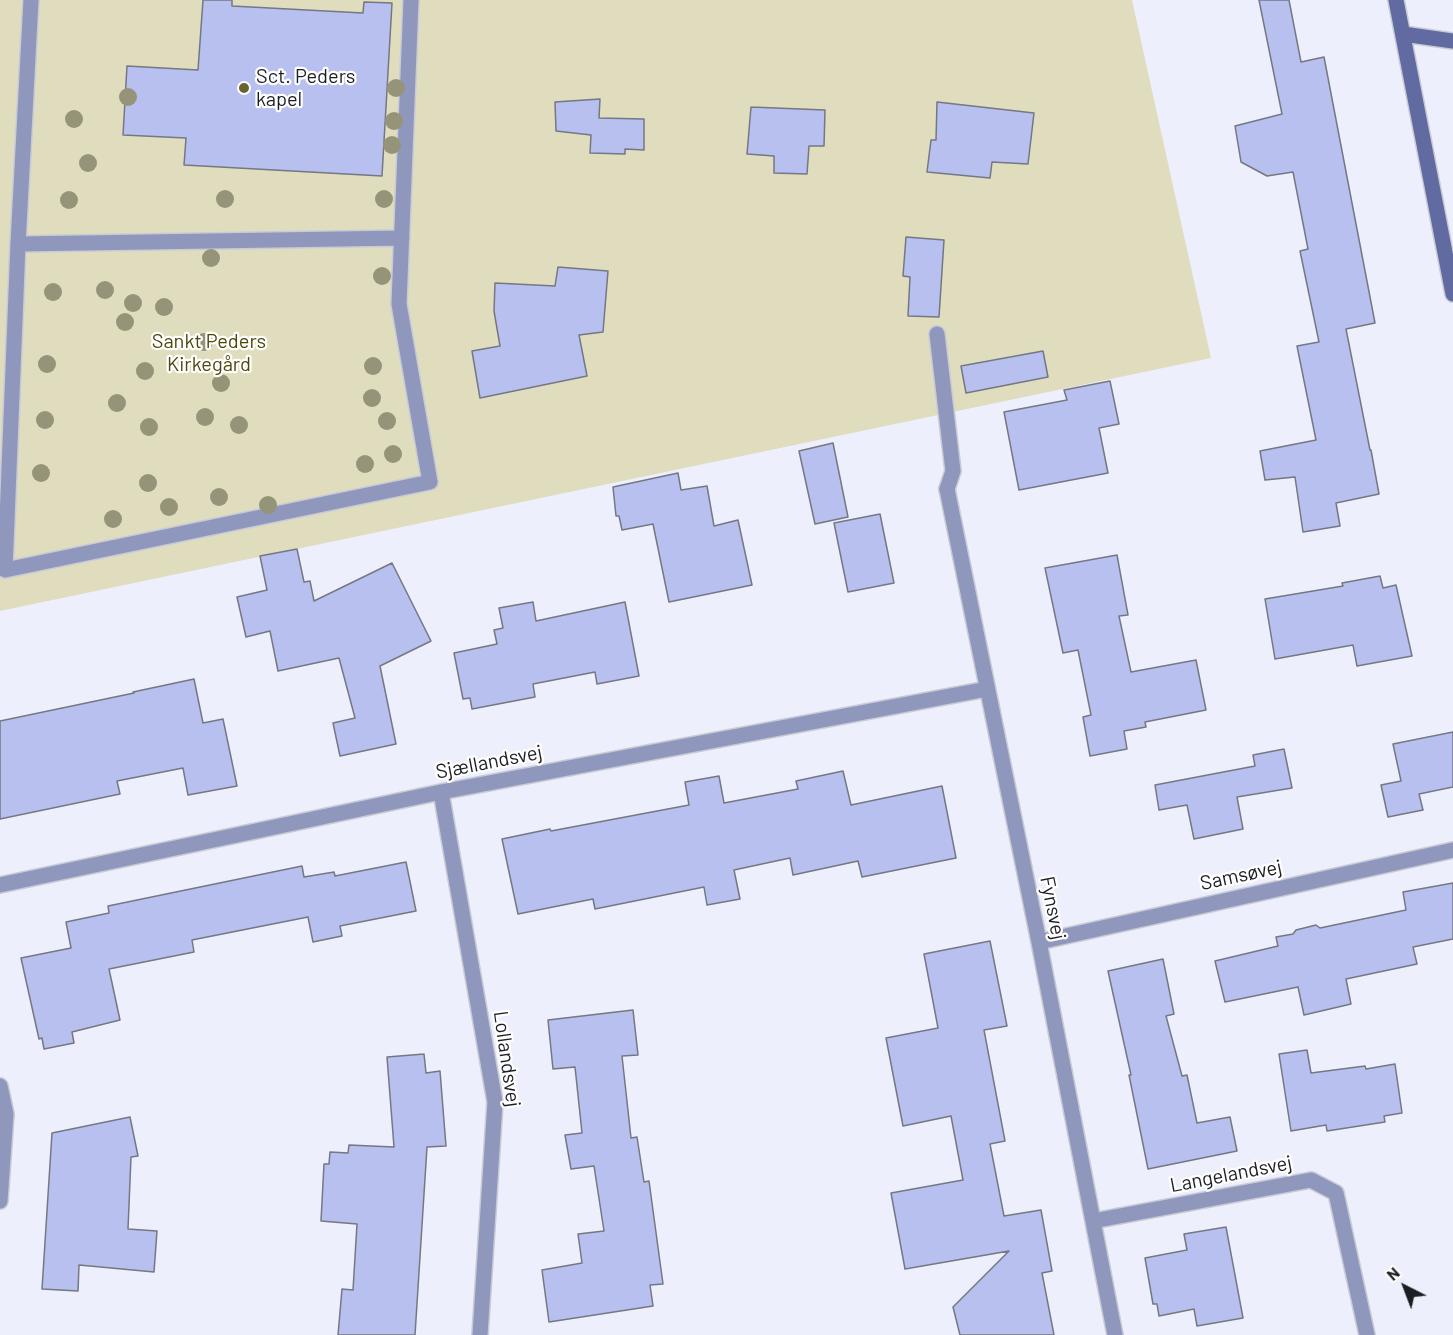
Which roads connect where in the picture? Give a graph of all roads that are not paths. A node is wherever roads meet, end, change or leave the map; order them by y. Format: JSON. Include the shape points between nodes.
{"nodes":[{"id":1,"x":31,"y":0,"type":"edge"},
{"id":2,"x":411,"y":0,"type":"edge"},
{"id":3,"x":1396,"y":0,"type":"edge"},
{"id":4,"x":1403,"y":34,"type":"junction"},
{"id":5,"x":1453,"y":41,"type":"edge"},
{"id":6,"x":402,"y":238,"type":"junction"},
{"id":7,"x":18,"y":243,"type":"junction"},
{"id":8,"x":1453,"y":294,"type":"edge"},
{"id":9,"x":937,"y":334,"type":"dead end"},
{"id":10,"x":987,"y":689,"type":"junction"},
{"id":11,"x":441,"y":792,"type":"junction"},
{"id":12,"x":1453,"y":850,"type":"edge"},
{"id":13,"x":0,"y":885,"type":"edge"},
{"id":14,"x":1039,"y":942,"type":"junction"},
{"id":15,"x":0,"y":1086,"type":"edge"},
{"id":16,"x":0,"y":1201,"type":"edge"},
{"id":17,"x":1093,"y":1221,"type":"junction"},
{"id":18,"x":480,"y":1335,"type":"edge"},
{"id":19,"x":1115,"y":1335,"type":"edge"},
{"id":20,"x":1367,"y":1335,"type":"edge"}],
"edges":[{"from":1,"to":7,"type":"street"},
{"from":2,"to":6,"type":"street"},
{"from":3,"to":4,"type":"street"},
{"from":4,"to":5,"type":"street"},
{"from":4,"to":8,"type":"street"},
{"from":6,"to":7,"type":"street"},
{"from":6,"to":7,"type":"street","via":[[399,304],[430,482],[4,570]]},
{"from":9,"to":10,"type":"street","name":"Fynsvej","via":[[953,471],[947,489]]},
{"from":10,"to":11,"type":"street","name":"Sjællandsvej"},
{"from":10,"to":14,"type":"street","name":"Fynsvej"},
{"from":11,"to":13,"type":"street","name":"Sjællandsvej"},
{"from":11,"to":18,"type":"street","name":"Lollandsvej","via":[[495,1102]]},
{"from":12,"to":14,"type":"street","name":"Samsøvej"},
{"from":14,"to":17,"type":"street","name":"Fynsvej"},
{"from":15,"to":16,"type":"street","via":[[6,1114]]},
{"from":17,"to":19,"type":"street","name":"Fynsvej"},
{"from":17,"to":20,"type":"street","name":"Langelandsvej","via":[[1311,1180],[1336,1193]]}]}
